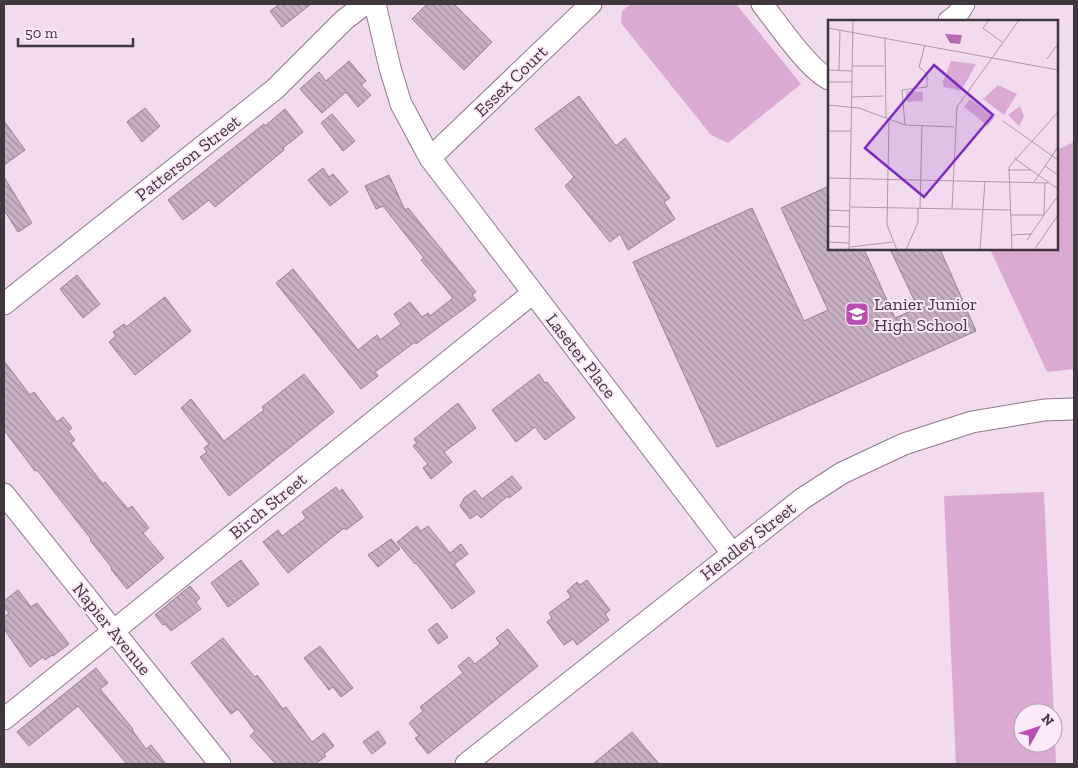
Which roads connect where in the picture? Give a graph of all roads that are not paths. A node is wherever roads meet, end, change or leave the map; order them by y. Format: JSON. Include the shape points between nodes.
{"nodes":[{"id":1,"x":365,"y":4,"type":"edge"},
{"id":2,"x":375,"y":4,"type":"edge"},
{"id":3,"x":591,"y":4,"type":"edge"},
{"id":4,"x":762,"y":4,"type":"edge"},
{"id":5,"x":964,"y":4,"type":"edge"},
{"id":6,"x":950,"y":20,"type":"edge"},
{"id":7,"x":828,"y":78,"type":"edge"},
{"id":8,"x":430,"y":158,"type":"junction"},
{"id":9,"x":532,"y":294,"type":"junction"},
{"id":10,"x":4,"y":304,"type":"edge"},
{"id":11,"x":1074,"y":409,"type":"edge"},
{"id":12,"x":4,"y":494,"type":"edge"},
{"id":13,"x":732,"y":553,"type":"junction"},
{"id":14,"x":113,"y":630,"type":"junction"},
{"id":15,"x":4,"y":718,"type":"edge"},
{"id":16,"x":220,"y":764,"type":"edge"},
{"id":17,"x":466,"y":764,"type":"edge"}],
"edges":[{"from":1,"to":10,"type":"street","name":"Patterson Street","via":[[344,20],[275,89]]},
{"from":2,"to":8,"type":"street","name":"Laseter Place","via":[[401,104]]},
{"from":3,"to":8,"type":"street","name":"Essex Court"},
{"from":4,"to":7,"type":"street","via":[[808,61]]},
{"from":5,"to":6,"type":"street"},
{"from":8,"to":9,"type":"street","name":"Laseter Place"},
{"from":9,"to":13,"type":"street","name":"Laseter Place"},
{"from":9,"to":14,"type":"street","name":"Birch Street"},
{"from":11,"to":13,"type":"street","name":"Hendley Street","via":[[1044,410],[972,422],[904,444],[842,473]]},
{"from":12,"to":14,"type":"street","name":"Napier Avenue"},
{"from":13,"to":17,"type":"street","name":"Hendley Street"},
{"from":14,"to":15,"type":"street","name":"Birch Street"},
{"from":14,"to":16,"type":"street","name":"Napier Avenue"}]}
